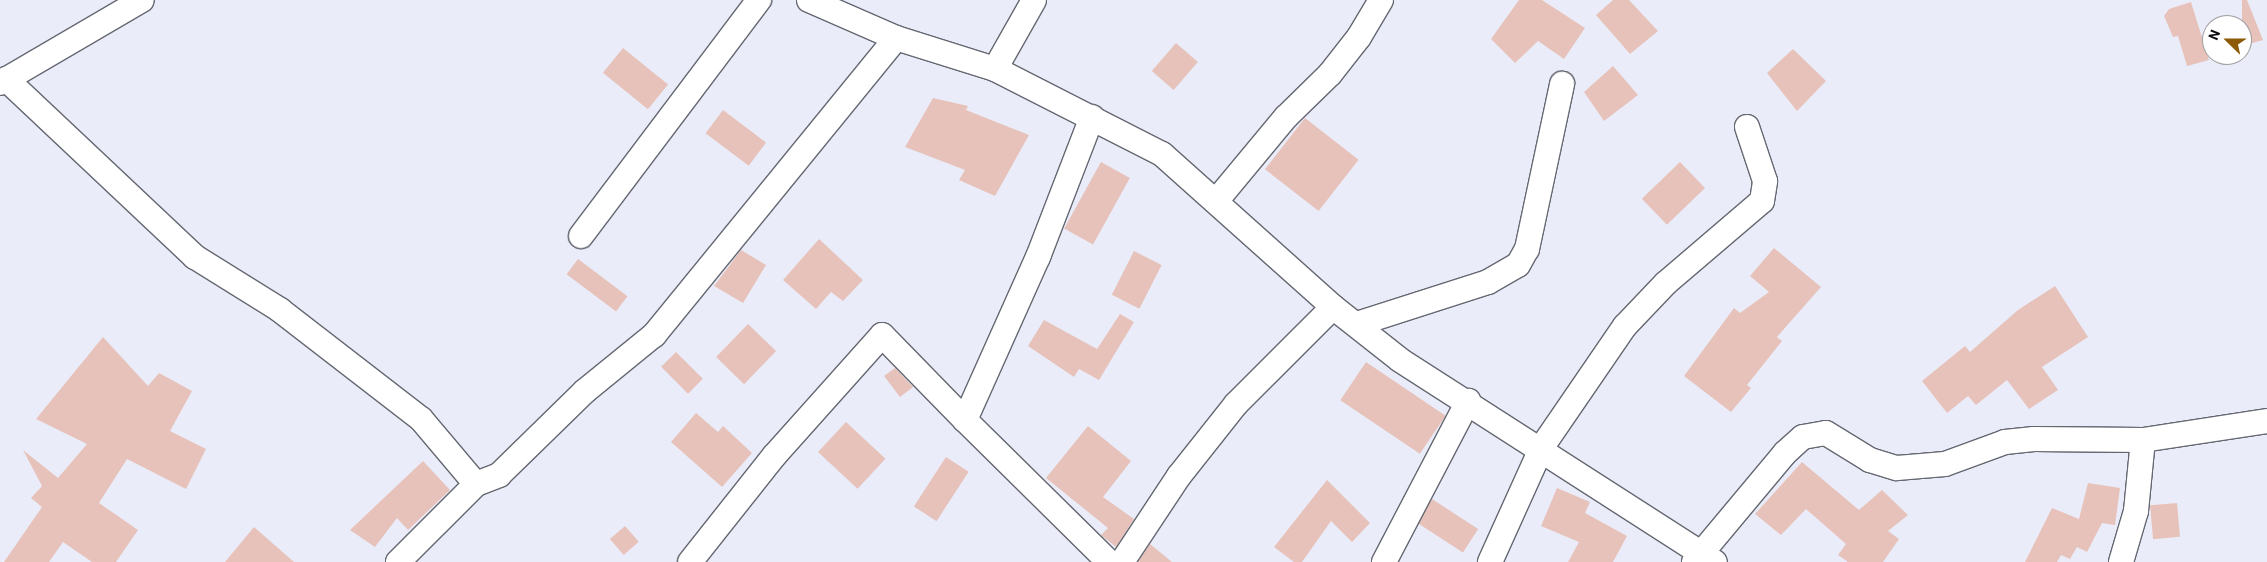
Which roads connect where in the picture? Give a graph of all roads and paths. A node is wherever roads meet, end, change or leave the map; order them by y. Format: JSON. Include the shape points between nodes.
{"nodes":[{"id":1,"x":142,"y":0,"type":"edge"},
{"id":2,"x":759,"y":0,"type":"edge"},
{"id":3,"x":809,"y":0,"type":"edge"},
{"id":4,"x":1034,"y":0,"type":"edge"},
{"id":5,"x":1380,"y":0,"type":"edge"},
{"id":6,"x":896,"y":38,"type":"junction"},
{"id":7,"x":995,"y":69,"type":"junction"},
{"id":8,"x":3,"y":81,"type":"edge"},
{"id":9,"x":1562,"y":84,"type":"dead end"},
{"id":10,"x":1092,"y":118,"type":"junction"},
{"id":11,"x":1747,"y":126,"type":"dead end"},
{"id":12,"x":1217,"y":200,"type":"junction"},
{"id":13,"x":581,"y":236,"type":"dead end"},
{"id":14,"x":1333,"y":307,"type":"junction"},
{"id":15,"x":1357,"y":324,"type":"junction"},
{"id":16,"x":1468,"y":401,"type":"junction"},
{"id":17,"x":965,"y":420,"type":"junction"},
{"id":18,"x":2267,"y":421,"type":"edge"},
{"id":19,"x":2143,"y":440,"type":"junction"},
{"id":20,"x":1542,"y":448,"type":"junction"},
{"id":21,"x":476,"y":484,"type":"junction"},
{"id":22,"x":1703,"y":559,"type":"edge"},
{"id":23,"x":398,"y":562,"type":"edge"},
{"id":24,"x":690,"y":562,"type":"edge"},
{"id":25,"x":1109,"y":562,"type":"edge"},
{"id":26,"x":1122,"y":562,"type":"edge"},
{"id":27,"x":1384,"y":562,"type":"edge"},
{"id":28,"x":1490,"y":562,"type":"edge"},
{"id":29,"x":2121,"y":562,"type":"edge"}],
"edges":[{"from":1,"to":8,"type":"street"},
{"from":2,"to":13,"type":"street"},
{"from":3,"to":6,"type":"street"},
{"from":4,"to":7,"type":"street"},
{"from":5,"to":12,"type":"street","via":[[1359,37],[1330,74],[1286,117]]},
{"from":6,"to":7,"type":"street"},
{"from":6,"to":21,"type":"street","via":[[654,336],[585,391],[499,476]]},
{"from":7,"to":10,"type":"street"},
{"from":8,"to":21,"type":"street","via":[[195,257],[280,310],[421,419]]},
{"from":9,"to":15,"type":"street","via":[[1528,249],[1518,265],[1488,282]]},
{"from":10,"to":12,"type":"street","via":[[1162,154]]},
{"from":10,"to":17,"type":"street","via":[[1038,257]]},
{"from":11,"to":20,"type":"street","via":[[1765,181],[1762,201],[1666,283],[1624,326]]},
{"from":12,"to":14,"type":"street"},
{"from":14,"to":15,"type":"street"},
{"from":14,"to":26,"type":"street","via":[[1236,404],[1179,476]]},
{"from":15,"to":16,"type":"street","via":[[1400,360]]},
{"from":16,"to":20,"type":"street"},
{"from":16,"to":27,"type":"street"},
{"from":17,"to":24,"type":"street","via":[[882,335],[774,456]]},
{"from":17,"to":25,"type":"street"},
{"from":18,"to":19,"type":"street"},
{"from":19,"to":22,"type":"street","via":[[2034,438],[2005,442],[1944,464],[1897,468],[1870,460],[1826,433],[1803,437]]},
{"from":19,"to":29,"type":"street","via":[[2136,511]]},
{"from":20,"to":22,"type":"street"},
{"from":20,"to":28,"type":"street"},
{"from":21,"to":23,"type":"street"}]}
